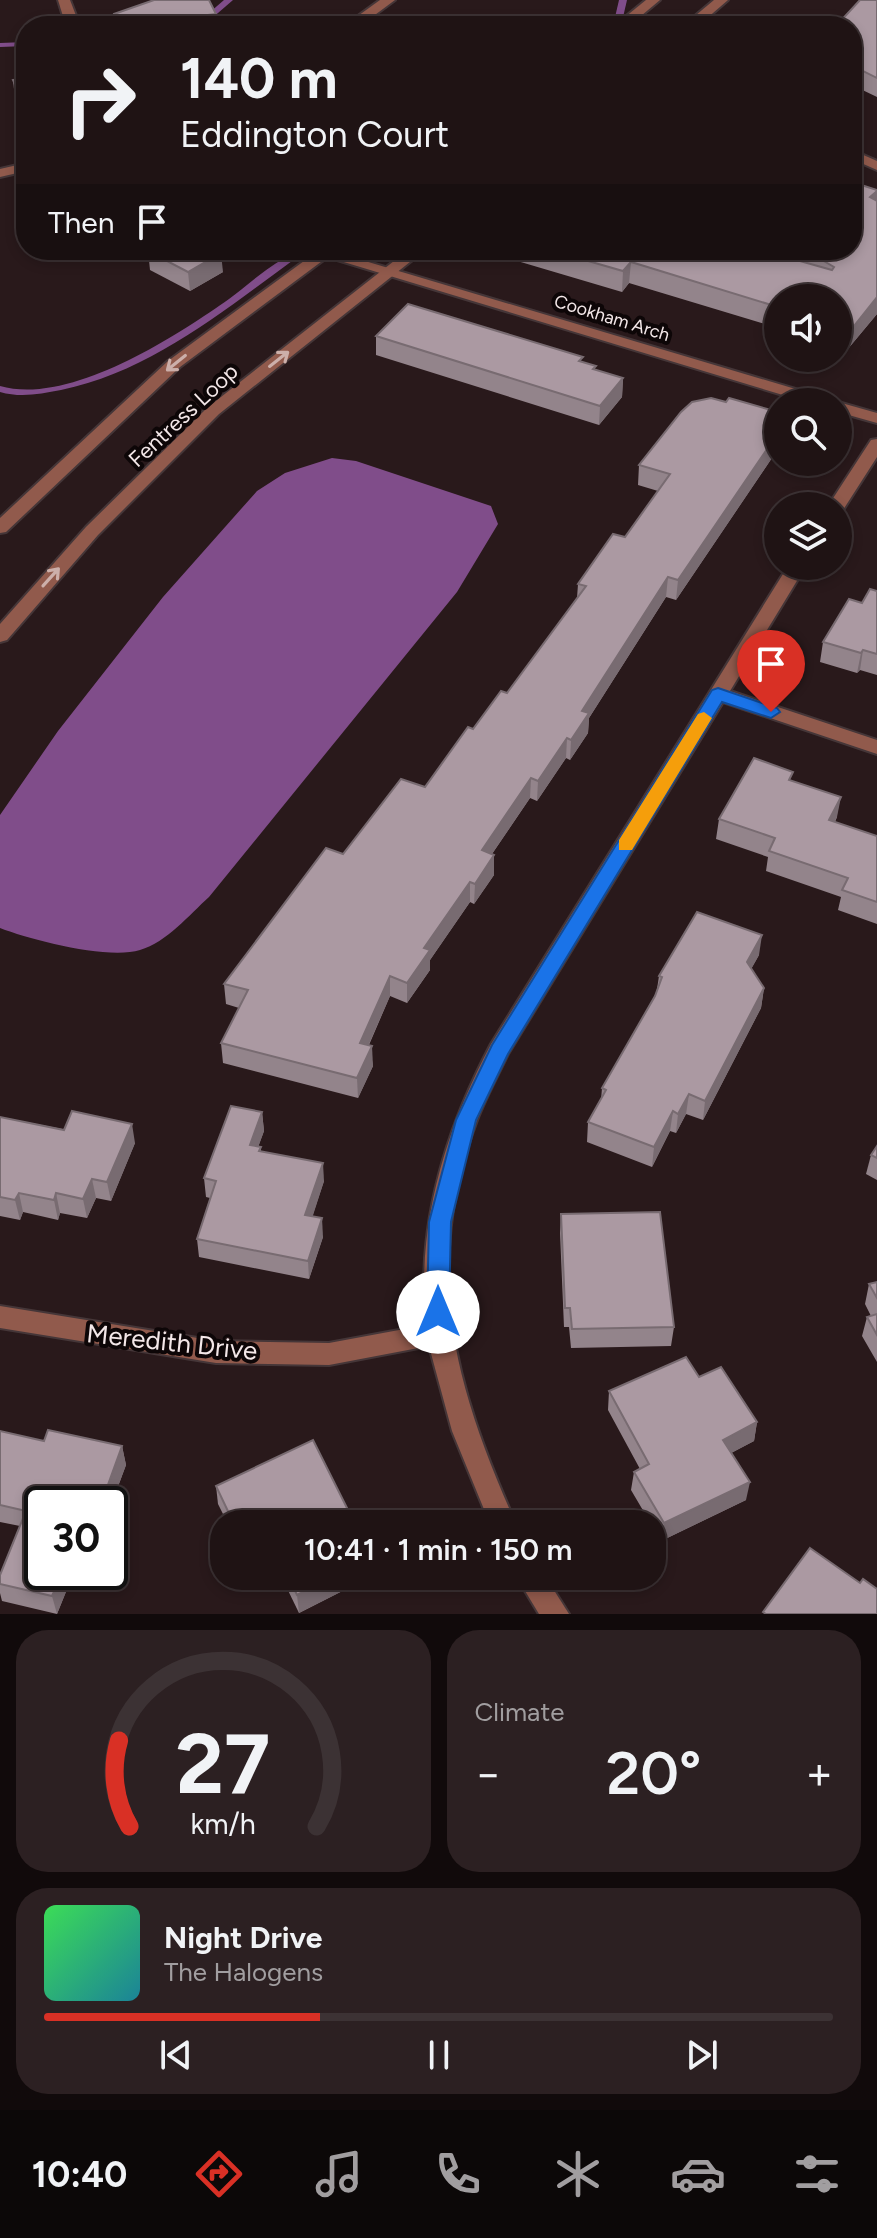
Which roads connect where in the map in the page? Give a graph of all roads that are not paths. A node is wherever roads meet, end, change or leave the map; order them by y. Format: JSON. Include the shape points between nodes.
{"nodes":[{"id":1,"x":389,"y":0,"type":"edge"},
{"id":2,"x":654,"y":0,"type":"edge"},
{"id":3,"x":722,"y":0,"type":"edge"},
{"id":4,"x":366,"y":16,"type":"edge"},
{"id":5,"x":634,"y":16,"type":"edge"},
{"id":6,"x":702,"y":16,"type":"edge"},
{"id":7,"x":310,"y":260,"type":"edge"},
{"id":8,"x":351,"y":260,"type":"edge"},
{"id":9,"x":405,"y":260,"type":"edge"},
{"id":10,"x":390,"y":272,"type":"junction"},
{"id":11,"x":776,"y":388,"type":"edge"},
{"id":12,"x":852,"y":411,"type":"edge"},
{"id":13,"x":877,"y":418,"type":"edge"},
{"id":14,"x":877,"y":444,"type":"edge"},
{"id":15,"x":846,"y":492,"type":"edge"},
{"id":16,"x":0,"y":528,"type":"edge"},
{"id":17,"x":788,"y":580,"type":"edge"},
{"id":18,"x":0,"y":636,"type":"edge"},
{"id":19,"x":718,"y":694,"type":"junction"},
{"id":20,"x":877,"y":747,"type":"edge"},
{"id":21,"x":0,"y":1317,"type":"edge"},
{"id":22,"x":439,"y":1333,"type":"junction"},
{"id":23,"x":498,"y":1510,"type":"edge"},
{"id":24,"x":539,"y":1590,"type":"edge"},
{"id":25,"x":555,"y":1614,"type":"edge"}],
"edges":[{"from":1,"to":4,"type":"street"},
{"from":2,"to":5,"type":"street"},
{"from":3,"to":6,"type":"street"},
{"from":7,"to":16,"type":"street","name":"Fentress Loop","one_way":true,"via":[[174,364]]},
{"from":8,"to":10,"type":"street","name":"Cookham Arch"},
{"from":9,"to":10,"type":"street","name":"Fentress Loop"},
{"from":10,"to":11,"type":"street","name":"Cookham Arch"},
{"from":18,"to":10,"type":"street","name":"Fentress Loop","one_way":true,"via":[[92,531],[213,411]]},
{"from":12,"to":13,"type":"street"},
{"from":14,"to":15,"type":"street"},
{"from":17,"to":19,"type":"street"},
{"from":19,"to":20,"type":"street"},
{"from":19,"to":22,"type":"street","via":[[499,1050],[466,1120],[440,1222]]},
{"from":21,"to":22,"type":"street","name":"Meredith Drive","via":[[216,1352],[329,1354]]},
{"from":22,"to":23,"type":"street","via":[[462,1419]]},
{"from":24,"to":25,"type":"street"}]}
